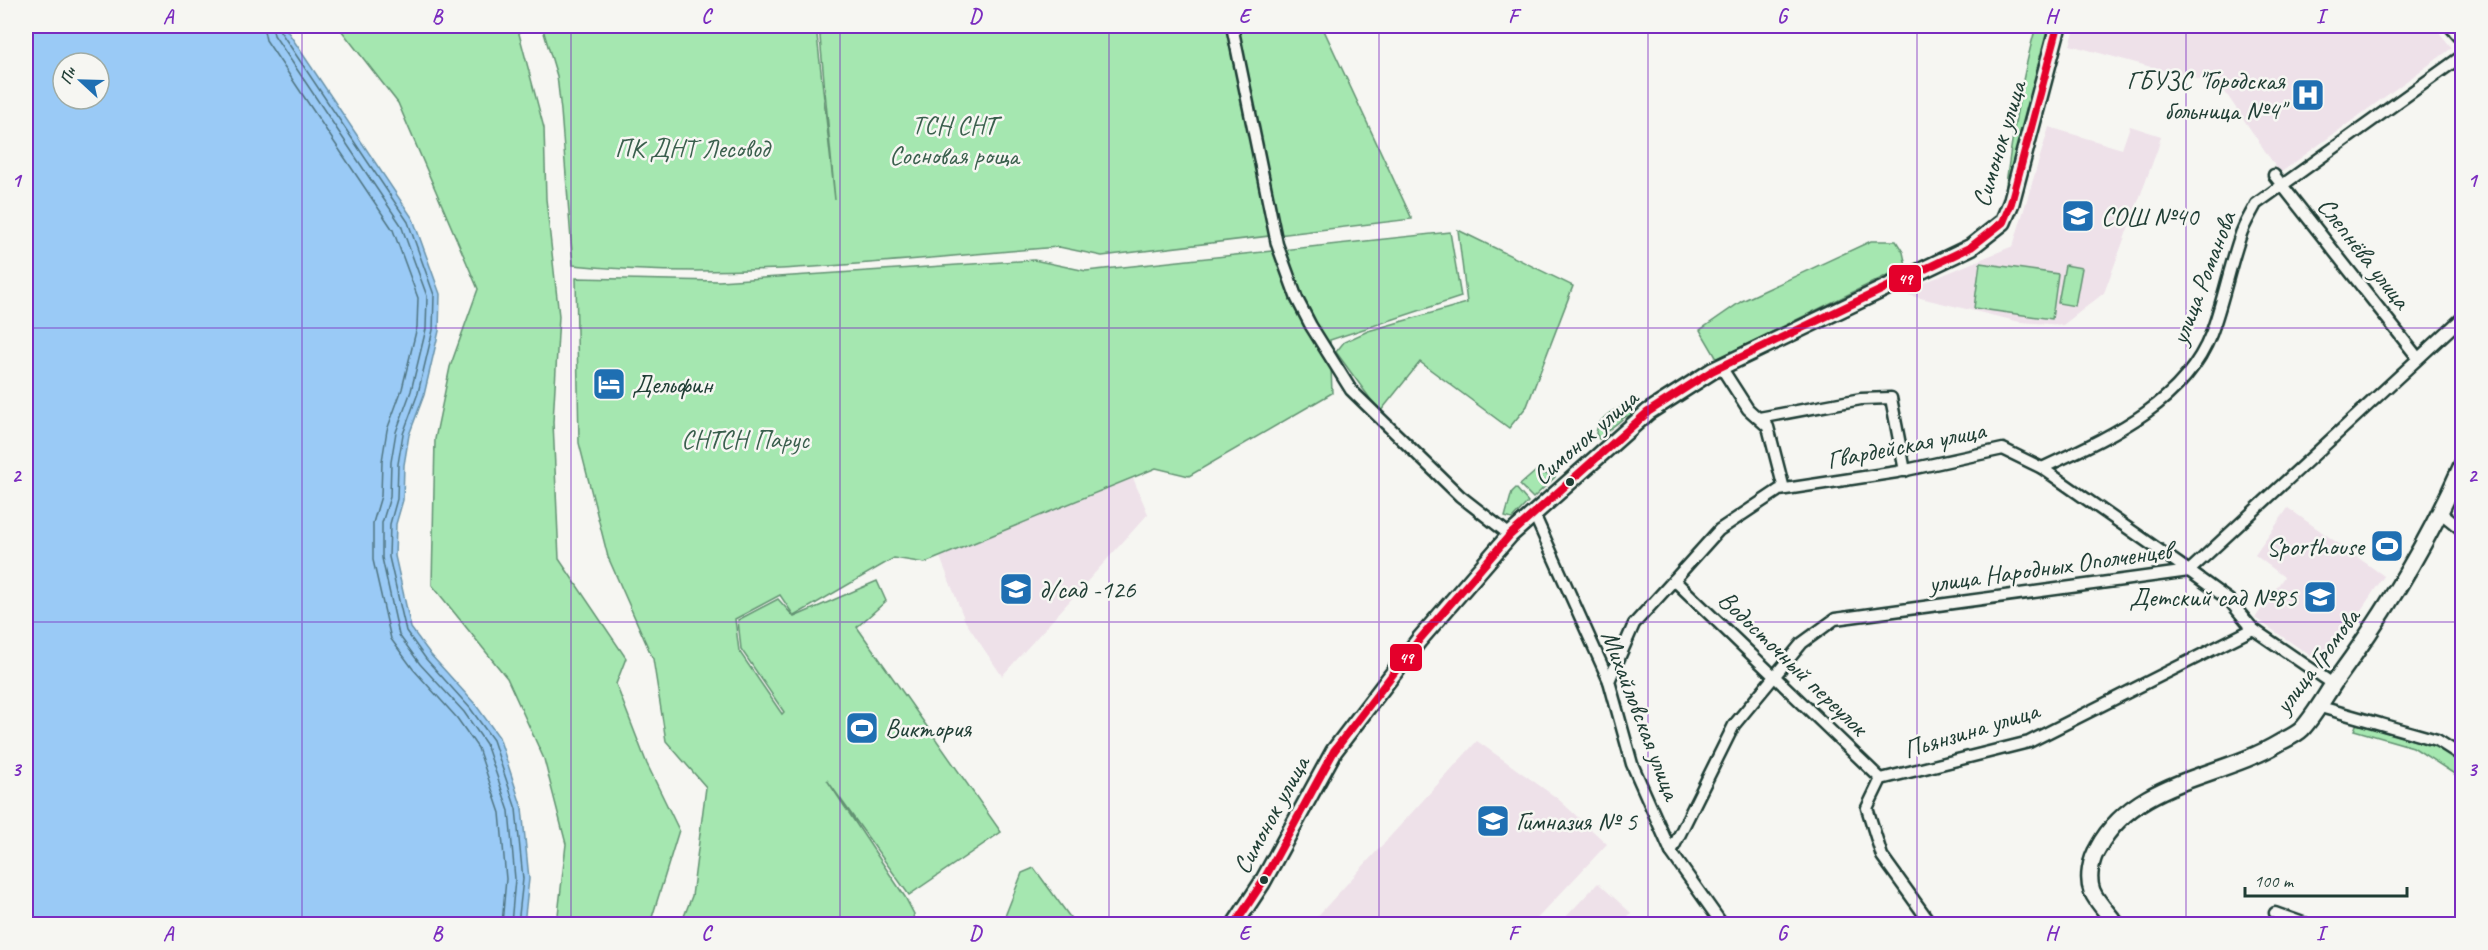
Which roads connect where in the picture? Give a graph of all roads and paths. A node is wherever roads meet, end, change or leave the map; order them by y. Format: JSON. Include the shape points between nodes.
{"nodes":[{"id":1,"x":1232,"y":26,"type":"edge"},
{"id":2,"x":2058,"y":26,"type":"edge"},
{"id":3,"x":2453,"y":26,"type":"edge"},
{"id":4,"x":2463,"y":36,"type":"edge"},
{"id":5,"x":2463,"y":56,"type":"edge"},
{"id":6,"x":2278,"y":179,"type":"junction"},
{"id":7,"x":2463,"y":318,"type":"edge"},
{"id":8,"x":2418,"y":358,"type":"junction"},
{"id":9,"x":1721,"y":367,"type":"junction"},
{"id":10,"x":1759,"y":418,"type":"junction"},
{"id":11,"x":2463,"y":465,"type":"edge"},
{"id":12,"x":2042,"y":468,"type":"junction"},
{"id":13,"x":1905,"y":471,"type":"junction"},
{"id":14,"x":1784,"y":489,"type":"junction"},
{"id":15,"x":2442,"y":513,"type":"junction"},
{"id":16,"x":1534,"y":514,"type":"junction"},
{"id":17,"x":2463,"y":530,"type":"edge"},
{"id":18,"x":1510,"y":535,"type":"junction"},
{"id":19,"x":2189,"y":571,"type":"junction"},
{"id":20,"x":1674,"y":580,"type":"junction"},
{"id":21,"x":2253,"y":629,"type":"junction"},
{"id":22,"x":1773,"y":675,"type":"junction"},
{"id":23,"x":1609,"y":681,"type":"junction"},
{"id":24,"x":2333,"y":684,"type":"junction"},
{"id":25,"x":2317,"y":706,"type":"junction"},
{"id":26,"x":2463,"y":756,"type":"edge"},
{"id":27,"x":1881,"y":779,"type":"junction"},
{"id":28,"x":1671,"y":852,"type":"junction"},
{"id":29,"x":2276,"y":913,"type":"dead end"},
{"id":30,"x":1235,"y":924,"type":"edge"},
{"id":31,"x":1722,"y":924,"type":"edge"},
{"id":32,"x":1932,"y":924,"type":"edge"},
{"id":33,"x":2116,"y":924,"type":"edge"},
{"id":34,"x":2306,"y":924,"type":"edge"}],
"edges":[{"from":1,"to":18,"type":"street","via":[[1277,244],[1311,326],[1352,390],[1460,496]]},
{"from":2,"to":9,"type":"street","name":"Симонок улица","via":[[2023,164],[2003,222],[1971,247]]},
{"from":3,"to":4,"type":"street"},
{"from":5,"to":6,"type":"street","name":"улица Романова"},
{"from":6,"to":8,"type":"street","name":"Слепнёва улица"},
{"from":6,"to":12,"type":"street","name":"улица Романова","via":[[2256,204],[2240,235],[2210,337],[2183,379],[2142,416]]},
{"from":7,"to":8,"type":"street","name":"улица Народных Ополченцев"},
{"from":8,"to":19,"type":"street","name":"улица Народных Ополченцев"},
{"from":9,"to":10,"type":"street","via":[[1748,409]]},
{"from":9,"to":16,"type":"street","name":"Симонок улица","via":[[1648,412]]},
{"from":10,"to":13,"type":"street","via":[[1861,399],[1891,398]]},
{"from":10,"to":14,"type":"street","via":[[1768,427]]},
{"from":11,"to":15,"type":"street","name":"улица Громова"},
{"from":12,"to":13,"type":"street","name":"Гвардейская улица","via":[[2003,450]]},
{"from":12,"to":19,"type":"street","name":"Гвардейская улица"},
{"from":13,"to":14,"type":"street","name":"Гвардейская улица"},
{"from":14,"to":20,"type":"street","name":"Гвардейская улица","via":[[1719,530]]},
{"from":15,"to":17,"type":"street"},
{"from":15,"to":24,"type":"street","name":"улица Громова","via":[[2362,645]]},
{"from":16,"to":18,"type":"street","name":"Симонок улица"},
{"from":16,"to":23,"type":"street","name":"Михайловская улица"},
{"from":18,"to":30,"type":"street","name":"Симонок улица","via":[[1419,640],[1334,751],[1262,883]]},
{"from":19,"to":21,"type":"street","name":"Гвардейская улица","via":[[2235,605]]},
{"from":19,"to":22,"type":"street","name":"улица Народных Ополченцев","via":[[1835,619],[1802,644]]},
{"from":20,"to":22,"type":"street","name":"Водосточный переулок"},
{"from":20,"to":23,"type":"street","name":"Гвардейская улица","via":[[1634,624]]},
{"from":21,"to":24,"type":"street","name":"Гвардейская улица"},
{"from":21,"to":27,"type":"street","name":"Пьянзина улица","via":[[2030,742]]},
{"from":22,"to":27,"type":"street","name":"Водосточный переулок"},
{"from":22,"to":28,"type":"street","name":"улица Народных Ополченцев","via":[[1734,725]]},
{"from":23,"to":28,"type":"street","name":"Михайловская улица","via":[[1632,764]]},
{"from":24,"to":25,"type":"street","name":"улица Громова"},
{"from":25,"to":26,"type":"street","via":[[2437,740]]},
{"from":25,"to":33,"type":"street","name":"улица Громова","via":[[2301,729],[2260,754],[2194,776],[2154,794],[2124,814],[2102,839],[2091,860],[2092,891]]},
{"from":27,"to":32,"type":"street","name":"Пьянзина улица","via":[[1867,808],[1882,856]]},
{"from":28,"to":31,"type":"street","name":"Михайловская улица"},
{"from":29,"to":34,"type":"street"}]}
